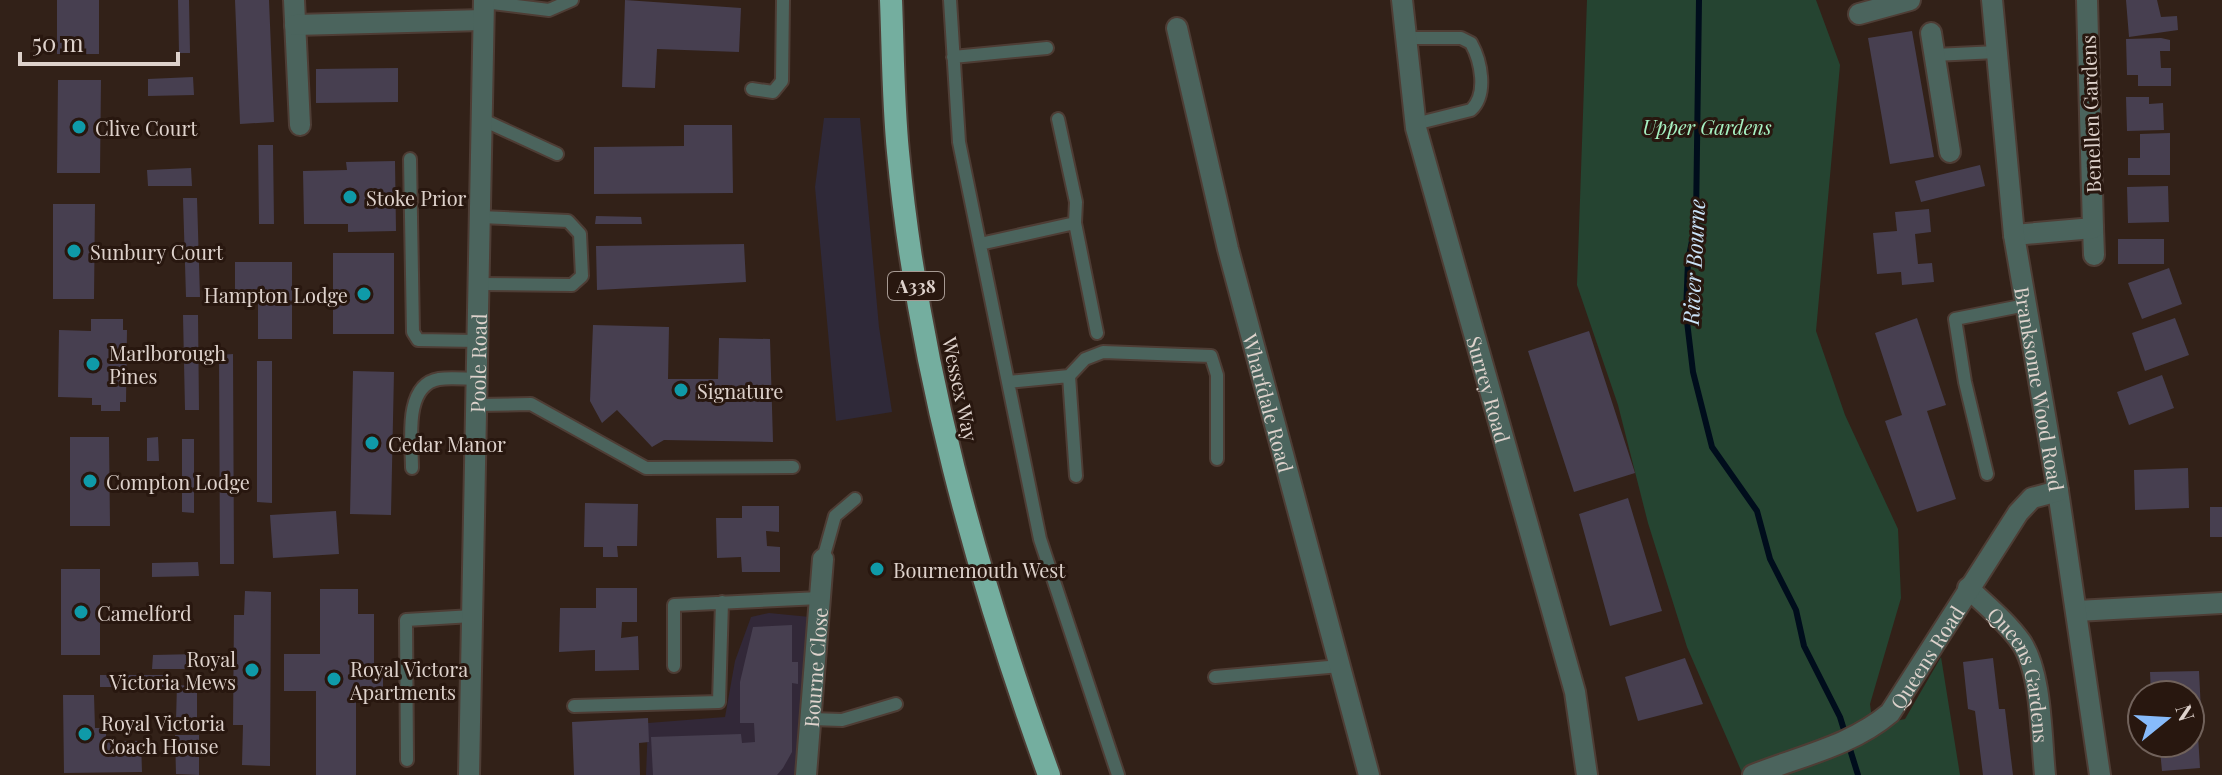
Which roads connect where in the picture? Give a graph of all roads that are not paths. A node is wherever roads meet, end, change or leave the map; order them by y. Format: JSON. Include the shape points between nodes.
{"nodes":[{"id":1,"x":294,"y":0,"type":"edge"},
{"id":2,"x":572,"y":0,"type":"edge"},
{"id":3,"x":783,"y":0,"type":"edge"},
{"id":4,"x":891,"y":0,"type":"edge"},
{"id":5,"x":950,"y":0,"type":"edge"},
{"id":6,"x":1402,"y":0,"type":"edge"},
{"id":7,"x":1910,"y":0,"type":"edge"},
{"id":8,"x":1992,"y":0,"type":"edge"},
{"id":9,"x":2087,"y":0,"type":"edge"},
{"id":10,"x":484,"y":7,"type":"edge"},
{"id":11,"x":1859,"y":14,"type":"dead end"},
{"id":12,"x":295,"y":25,"type":"junction"},
{"id":13,"x":1177,"y":28,"type":"dead end"},
{"id":14,"x":1931,"y":33,"type":"dead end"},
{"id":15,"x":1406,"y":38,"type":"junction"},
{"id":16,"x":1047,"y":48,"type":"dead end"},
{"id":17,"x":1997,"y":52,"type":"junction"},
{"id":18,"x":1934,"y":55,"type":"junction"},
{"id":19,"x":953,"y":57,"type":"junction"},
{"id":20,"x":752,"y":89,"type":"dead end"},
{"id":21,"x":481,"y":119,"type":"junction"},
{"id":22,"x":1058,"y":119,"type":"dead end"},
{"id":23,"x":1415,"y":124,"type":"junction"},
{"id":24,"x":300,"y":125,"type":"dead end"},
{"id":25,"x":1950,"y":152,"type":"dead end"},
{"id":26,"x":557,"y":154,"type":"dead end"},
{"id":27,"x":410,"y":159,"type":"dead end"},
{"id":28,"x":480,"y":217,"type":"junction"},
{"id":29,"x":1075,"y":223,"type":"junction"},
{"id":30,"x":2093,"y":228,"type":"junction"},
{"id":31,"x":2014,"y":235,"type":"junction"},
{"id":32,"x":980,"y":244,"type":"junction"},
{"id":33,"x":2094,"y":255,"type":"dead end"},
{"id":34,"x":478,"y":284,"type":"junction"},
{"id":35,"x":2026,"y":305,"type":"junction"},
{"id":36,"x":1097,"y":333,"type":"dead end"},
{"id":37,"x":477,"y":341,"type":"junction"},
{"id":38,"x":1069,"y":376,"type":"junction"},
{"id":39,"x":477,"y":379,"type":"junction"},
{"id":40,"x":1008,"y":382,"type":"junction"},
{"id":41,"x":476,"y":405,"type":"junction"},
{"id":42,"x":1217,"y":459,"type":"dead end"},
{"id":43,"x":793,"y":467,"type":"dead end"},
{"id":44,"x":412,"y":468,"type":"dead end"},
{"id":45,"x":1987,"y":474,"type":"dead end"},
{"id":46,"x":1076,"y":476,"type":"dead end"},
{"id":47,"x":2058,"y":491,"type":"junction"},
{"id":48,"x":855,"y":499,"type":"dead end"},
{"id":49,"x":823,"y":559,"type":"joint"},
{"id":50,"x":1968,"y":588,"type":"junction"},
{"id":51,"x":820,"y":598,"type":"junction"},
{"id":52,"x":722,"y":602,"type":"junction"},
{"id":53,"x":2222,"y":603,"type":"edge"},
{"id":54,"x":2077,"y":611,"type":"junction"},
{"id":55,"x":472,"y":616,"type":"junction"},
{"id":56,"x":674,"y":666,"type":"dead end"},
{"id":57,"x":1340,"y":666,"type":"junction"},
{"id":58,"x":1215,"y":677,"type":"dead end"},
{"id":59,"x":896,"y":704,"type":"dead end"},
{"id":60,"x":574,"y":706,"type":"dead end"},
{"id":61,"x":811,"y":719,"type":"junction"},
{"id":62,"x":1582,"y":752,"type":"junction"},
{"id":63,"x":407,"y":760,"type":"dead end"},
{"id":64,"x":469,"y":775,"type":"edge"},
{"id":65,"x":806,"y":775,"type":"edge"},
{"id":66,"x":1049,"y":775,"type":"edge"},
{"id":67,"x":1118,"y":775,"type":"edge"},
{"id":68,"x":1369,"y":775,"type":"edge"},
{"id":69,"x":1575,"y":775,"type":"edge"},
{"id":70,"x":1587,"y":775,"type":"edge"},
{"id":71,"x":1753,"y":775,"type":"edge"},
{"id":72,"x":2045,"y":775,"type":"edge"},
{"id":73,"x":2100,"y":775,"type":"edge"}],
"edges":[{"from":1,"to":12,"type":"street"},
{"from":2,"to":10,"type":"lane","via":[[549,10]]},
{"from":3,"to":20,"type":"lane","via":[[782,81],[773,92]]},
{"from":4,"to":66,"type":"highway","name":"Wessex Way","number":"A338","via":[[897,149],[926,340],[965,513]]},
{"from":5,"to":19,"type":"lane"},
{"from":6,"to":15,"type":"street","name":"Surrey Road"},
{"from":7,"to":11,"type":"street"},
{"from":8,"to":17,"type":"street","name":"Branksome Wood Road"},
{"from":9,"to":30,"type":"street","name":"Benellen Gardens"},
{"from":10,"to":12,"type":"street"},
{"from":10,"to":21,"type":"street","name":"Poole Road"},
{"from":12,"to":24,"type":"street"},
{"from":13,"to":57,"type":"street","name":"Wharfdale Road","via":[[1228,249]]},
{"from":14,"to":18,"type":"street"},
{"from":15,"to":23,"type":"street","name":"Surrey Road"},
{"from":15,"to":23,"type":"lane","via":[[1461,38],[1471,43],[1482,86],[1471,110]]},
{"from":16,"to":19,"type":"lane"},
{"from":17,"to":18,"type":"lane"},
{"from":17,"to":31,"type":"street","name":"Branksome Wood Road"},
{"from":18,"to":25,"type":"street"},
{"from":19,"to":32,"type":"lane","via":[[959,142]]},
{"from":21,"to":26,"type":"lane"},
{"from":21,"to":28,"type":"street","name":"Poole Road"},
{"from":22,"to":29,"type":"lane","via":[[1076,202]]},
{"from":23,"to":62,"type":"street","name":"Surrey Road","via":[[1575,692]]},
{"from":27,"to":37,"type":"lane","via":[[413,332],[418,340]]},
{"from":28,"to":34,"type":"street","name":"Poole Road"},
{"from":28,"to":34,"type":"lane","via":[[568,221],[580,234],[582,276],[572,285]]},
{"from":29,"to":32,"type":"lane"},
{"from":29,"to":36,"type":"lane"},
{"from":30,"to":31,"type":"street"},
{"from":30,"to":33,"type":"street","name":"Benellen Gardens"},
{"from":31,"to":35,"type":"street","name":"Branksome Wood Road"},
{"from":32,"to":40,"type":"lane"},
{"from":34,"to":37,"type":"street","name":"Poole Road"},
{"from":35,"to":45,"type":"lane","via":[[1955,319]]},
{"from":35,"to":47,"type":"street","name":"Branksome Wood Road"},
{"from":37,"to":39,"type":"street","name":"Poole Road"},
{"from":38,"to":40,"type":"lane"},
{"from":38,"to":42,"type":"lane","via":[[1085,359],[1103,352],[1211,356],[1217,375]]},
{"from":38,"to":46,"type":"lane"},
{"from":39,"to":41,"type":"street","name":"Poole Road"},
{"from":39,"to":44,"type":"lane","via":[[439,379],[425,387],[412,411]]},
{"from":40,"to":67,"type":"lane","via":[[1040,539]]},
{"from":41,"to":43,"type":"lane","via":[[531,404],[646,468]]},
{"from":41,"to":55,"type":"street","name":"Poole Road"},
{"from":47,"to":50,"type":"street","name":"Queens Road","via":[[2032,498],[2018,513]]},
{"from":47,"to":54,"type":"street","name":"Branksome Wood Road"},
{"from":48,"to":49,"type":"lane","via":[[835,516]]},
{"from":49,"to":51,"type":"street","name":"Bourne Close"},
{"from":50,"to":71,"type":"street","name":"Queens Road","via":[[1890,713],[1837,745]]},
{"from":50,"to":72,"type":"street","name":"Queens Gardens","via":[[2027,653]]},
{"from":51,"to":52,"type":"lane"},
{"from":51,"to":61,"type":"street","name":"Bourne Close"},
{"from":52,"to":56,"type":"lane","via":[[674,605]]},
{"from":52,"to":60,"type":"lane","via":[[719,702]]},
{"from":53,"to":54,"type":"street"},
{"from":54,"to":73,"type":"street","name":"Branksome Wood Road"},
{"from":55,"to":63,"type":"lane","via":[[406,620]]},
{"from":55,"to":64,"type":"street","name":"Poole Road"},
{"from":57,"to":58,"type":"lane"},
{"from":57,"to":68,"type":"street","name":"Wharfdale Road"},
{"from":59,"to":61,"type":"lane","via":[[842,720]]},
{"from":61,"to":65,"type":"street","name":"Bourne Close"},
{"from":62,"to":69,"type":"street"},
{"from":62,"to":70,"type":"street","name":"Surrey Road"}]}
